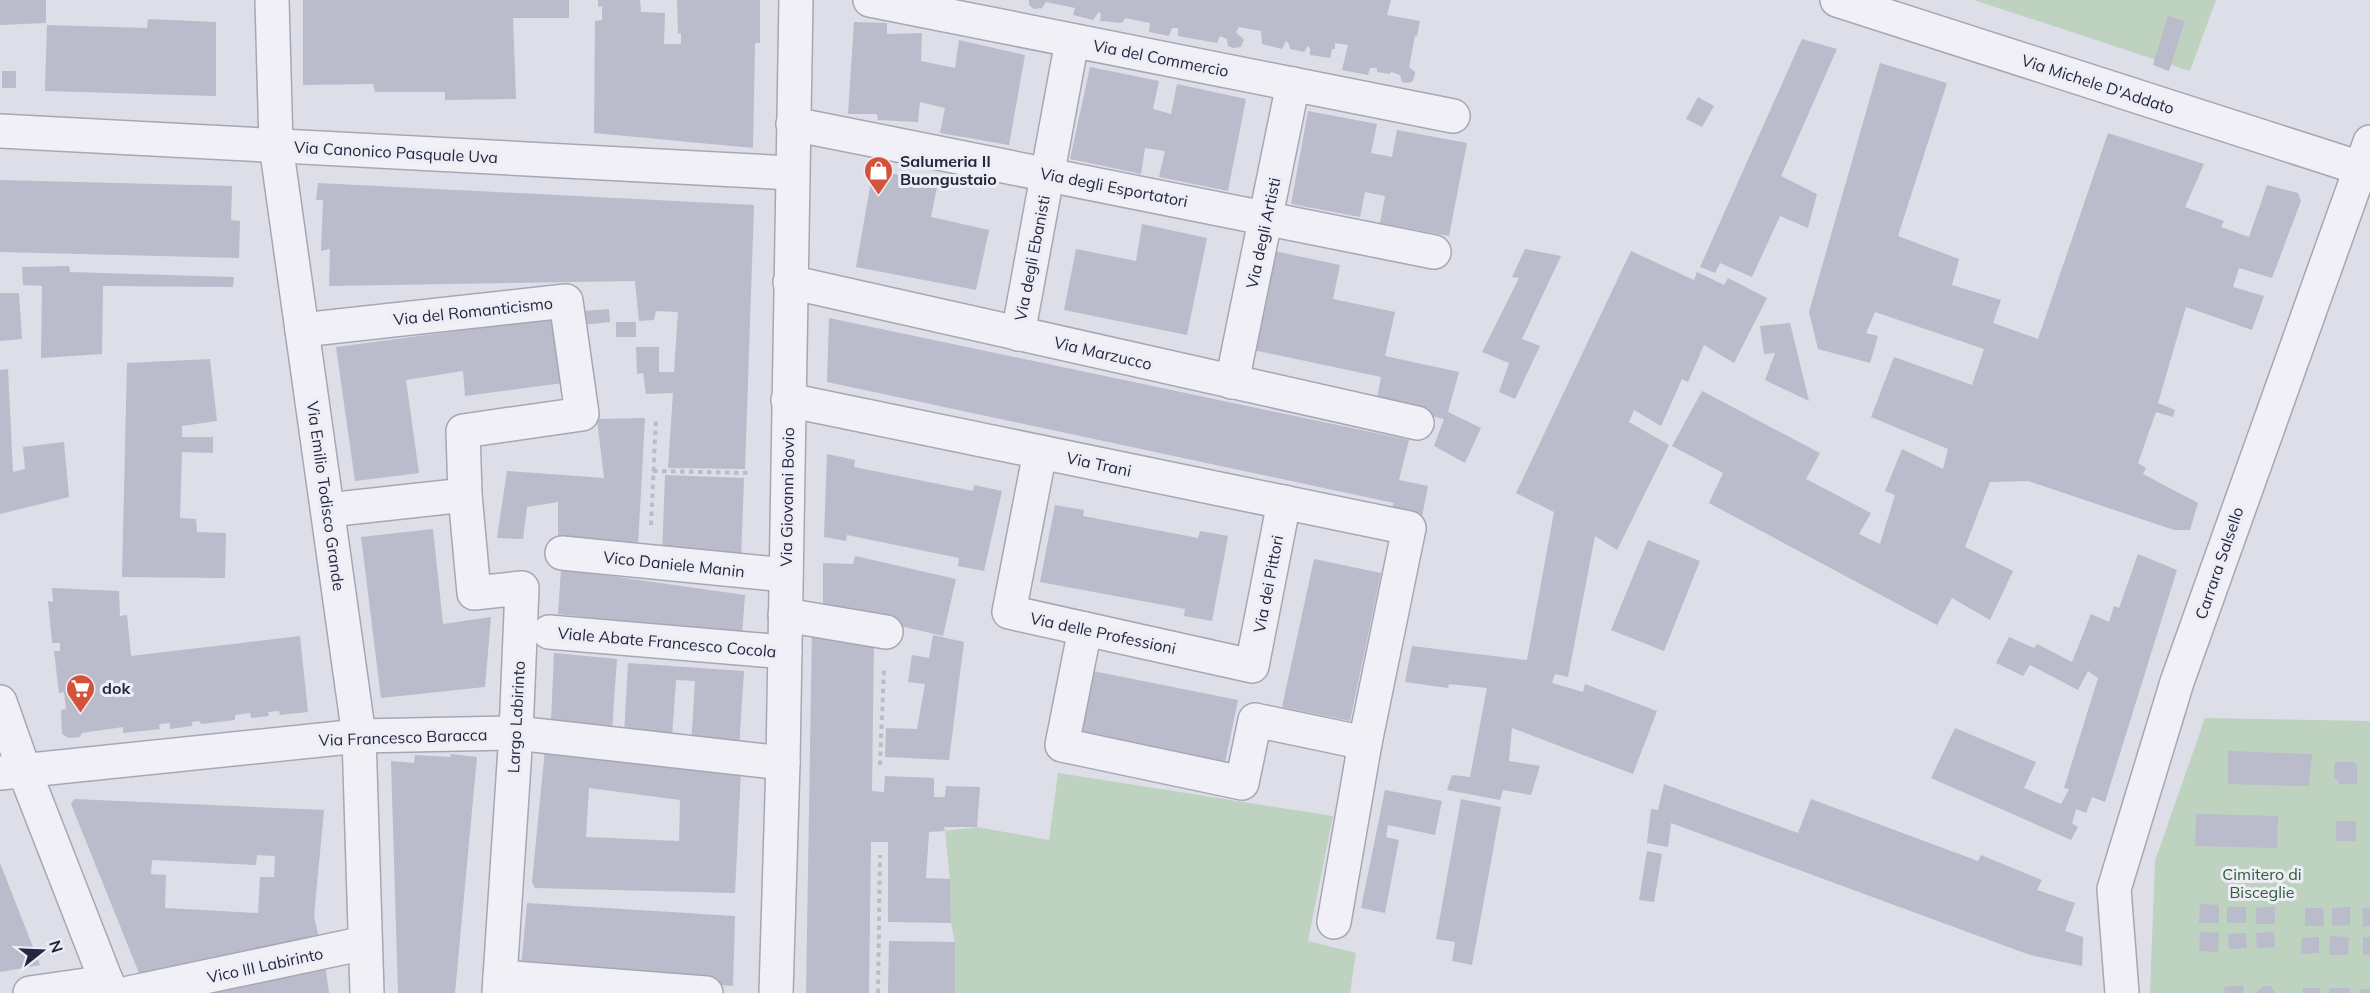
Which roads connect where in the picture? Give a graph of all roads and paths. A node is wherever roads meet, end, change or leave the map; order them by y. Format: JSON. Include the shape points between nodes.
{"nodes":[{"id":1,"x":272,"y":0,"type":"edge"},
{"id":2,"x":796,"y":0,"type":"edge"},
{"id":3,"x":870,"y":0,"type":"edge"},
{"id":4,"x":1837,"y":0,"type":"edge"},
{"id":5,"x":1072,"y":40,"type":"junction"},
{"id":6,"x":1293,"y":84,"type":"junction"},
{"id":7,"x":1453,"y":116,"type":"dead end"},
{"id":8,"x":793,"y":123,"type":"junction"},
{"id":9,"x":0,"y":131,"type":"edge"},
{"id":10,"x":276,"y":145,"type":"junction"},
{"id":11,"x":2365,"y":155,"type":"edge"},
{"id":12,"x":792,"y":173,"type":"junction"},
{"id":13,"x":1047,"y":174,"type":"junction"},
{"id":14,"x":1266,"y":218,"type":"junction"},
{"id":15,"x":1434,"y":252,"type":"dead end"},
{"id":16,"x":790,"y":282,"type":"junction"},
{"id":17,"x":302,"y":330,"type":"junction"},
{"id":18,"x":1018,"y":334,"type":"junction"},
{"id":19,"x":1232,"y":382,"type":"junction"},
{"id":20,"x":788,"y":400,"type":"junction"},
{"id":21,"x":582,"y":414,"type":"joint"},
{"id":22,"x":656,"y":419,"type":"dead end"},
{"id":23,"x":1417,"y":423,"type":"dead end"},
{"id":24,"x":1040,"y":452,"type":"junction"},
{"id":25,"x":653,"y":471,"type":"junction"},
{"id":26,"x":787,"y":474,"type":"junction"},
{"id":27,"x":465,"y":495,"type":"junction"},
{"id":28,"x":1284,"y":502,"type":"junction"},
{"id":29,"x":328,"y":510,"type":"junction"},
{"id":30,"x":561,"y":553,"type":"dead end"},
{"id":31,"x":650,"y":561,"type":"junction"},
{"id":32,"x":786,"y":575,"type":"junction"},
{"id":33,"x":785,"y":615,"type":"junction"},
{"id":34,"x":1085,"y":629,"type":"junction"},
{"id":35,"x":549,"y":632,"type":"dead end"},
{"id":36,"x":886,"y":632,"type":"joint"},
{"id":37,"x":785,"y":652,"type":"junction"},
{"id":38,"x":1252,"y":666,"type":"joint"},
{"id":39,"x":0,"y":702,"type":"edge"},
{"id":40,"x":516,"y":733,"type":"junction"},
{"id":41,"x":359,"y":736,"type":"junction"},
{"id":42,"x":1365,"y":743,"type":"junction"},
{"id":43,"x":783,"y":762,"type":"junction"},
{"id":44,"x":880,"y":765,"type":"dead end"},
{"id":45,"x":12,"y":772,"type":"edge"},
{"id":46,"x":880,"y":855,"type":"dead end"},
{"id":47,"x":1334,"y":922,"type":"dead end"},
{"id":48,"x":365,"y":943,"type":"junction"},
{"id":49,"x":500,"y":985,"type":"edge"},
{"id":50,"x":116,"y":989,"type":"edge"},
{"id":51,"x":30,"y":993,"type":"edge"},
{"id":52,"x":367,"y":993,"type":"edge"},
{"id":53,"x":706,"y":993,"type":"edge"},
{"id":54,"x":776,"y":993,"type":"edge"},
{"id":55,"x":878,"y":993,"type":"edge"},
{"id":56,"x":2122,"y":993,"type":"edge"}],
"edges":[{"from":1,"to":10,"type":"street","name":"Via Emilio Todisco Grande"},
{"from":2,"to":8,"type":"street","name":"Via Giovanni Bovio"},
{"from":3,"to":5,"type":"street","name":"Via del Commercio"},
{"from":4,"to":11,"type":"street","name":"Via Michele D'Addato"},
{"from":5,"to":6,"type":"street","name":"Via del Commercio"},
{"from":5,"to":13,"type":"street","name":"Via degli Ebanisti"},
{"from":6,"to":7,"type":"street","name":"Via del Commercio"},
{"from":6,"to":14,"type":"street","name":"Via degli Artisti"},
{"from":8,"to":12,"type":"street","name":"Via Giovanni Bovio"},
{"from":8,"to":13,"type":"street","name":"Via degli Esportatori"},
{"from":9,"to":10,"type":"street","name":"Via Canonico Pasquale Uva"},
{"from":10,"to":12,"type":"street","name":"Via Canonico Pasquale Uva"},
{"from":10,"to":17,"type":"street","name":"Via Emilio Todisco Grande"},
{"from":11,"to":56,"type":"street","name":"Carrara Salsello","via":[[2177,682],[2114,889]]},
{"from":12,"to":16,"type":"street","name":"Via Giovanni Bovio"},
{"from":13,"to":14,"type":"street","name":"Via degli Esportatori"},
{"from":13,"to":18,"type":"street","name":"Via degli Ebanisti"},
{"from":14,"to":15,"type":"street","name":"Via degli Esportatori"},
{"from":14,"to":19,"type":"street","name":"Via degli Artisti"},
{"from":16,"to":18,"type":"street","name":"Via Marzucco"},
{"from":16,"to":20,"type":"street","name":"Via Giovanni Bovio"},
{"from":17,"to":21,"type":"street","name":"Via del Romanticismo","via":[[566,301]]},
{"from":17,"to":29,"type":"street","name":"Via Emilio Todisco Grande"},
{"from":18,"to":19,"type":"street","name":"Via Marzucco"},
{"from":19,"to":23,"type":"street","name":"Via Marzucco"},
{"from":20,"to":24,"type":"street","name":"Via Trani"},
{"from":20,"to":26,"type":"street","name":"Via Giovanni Bovio"},
{"from":21,"to":27,"type":"street","name":"Largo Labirinto","via":[[463,431]]},
{"from":22,"to":25,"type":"path"},
{"from":24,"to":28,"type":"street","name":"Via Trani"},
{"from":24,"to":34,"type":"street","name":"Via delle Professioni","via":[[1009,612]]},
{"from":25,"to":26,"type":"path"},
{"from":25,"to":31,"type":"path"},
{"from":26,"to":32,"type":"street","name":"Via Giovanni Bovio"},
{"from":27,"to":29,"type":"street"},
{"from":27,"to":40,"type":"street","name":"Largo Labirinto","via":[[474,593],[522,588]]},
{"from":28,"to":38,"type":"street","name":"Via dei Pittori"},
{"from":28,"to":42,"type":"street","name":"Via Trani","via":[[1409,528]]},
{"from":29,"to":41,"type":"street","name":"Via Emilio Todisco Grande"},
{"from":30,"to":31,"type":"street","name":"Vico Daniele Manin"},
{"from":31,"to":32,"type":"street","name":"Vico Daniele Manin"},
{"from":32,"to":33,"type":"street","name":"Via Giovanni Bovio"},
{"from":33,"to":36,"type":"street"},
{"from":33,"to":37,"type":"street","name":"Via Giovanni Bovio"},
{"from":34,"to":38,"type":"street","name":"Via delle Professioni"},
{"from":34,"to":42,"type":"street","via":[[1062,746],[1242,783],[1254,720]]},
{"from":35,"to":37,"type":"street","name":"Viale Abate Francesco Cocola"},
{"from":36,"to":44,"type":"path"},
{"from":37,"to":43,"type":"street","name":"Via Giovanni Bovio"},
{"from":39,"to":45,"type":"street"},
{"from":40,"to":41,"type":"street","name":"Via Francesco Baracca"},
{"from":40,"to":43,"type":"street","name":"Via Francesco Baracca"},
{"from":40,"to":49,"type":"street","name":"Largo Labirinto"},
{"from":41,"to":45,"type":"street","name":"Via Francesco Baracca"},
{"from":41,"to":48,"type":"street","name":"Via Emilio Todisco Grande"},
{"from":42,"to":47,"type":"street"},
{"from":43,"to":54,"type":"street","name":"Via Giovanni Bovio"},
{"from":45,"to":50,"type":"street"},
{"from":46,"to":55,"type":"path"},
{"from":48,"to":50,"type":"street","name":"Vico III Labirinto"},
{"from":48,"to":52,"type":"street","name":"Via Emilio Todisco Grande"},
{"from":49,"to":53,"type":"street"},
{"from":50,"to":51,"type":"street","name":"Vico III Labirinto"}]}
